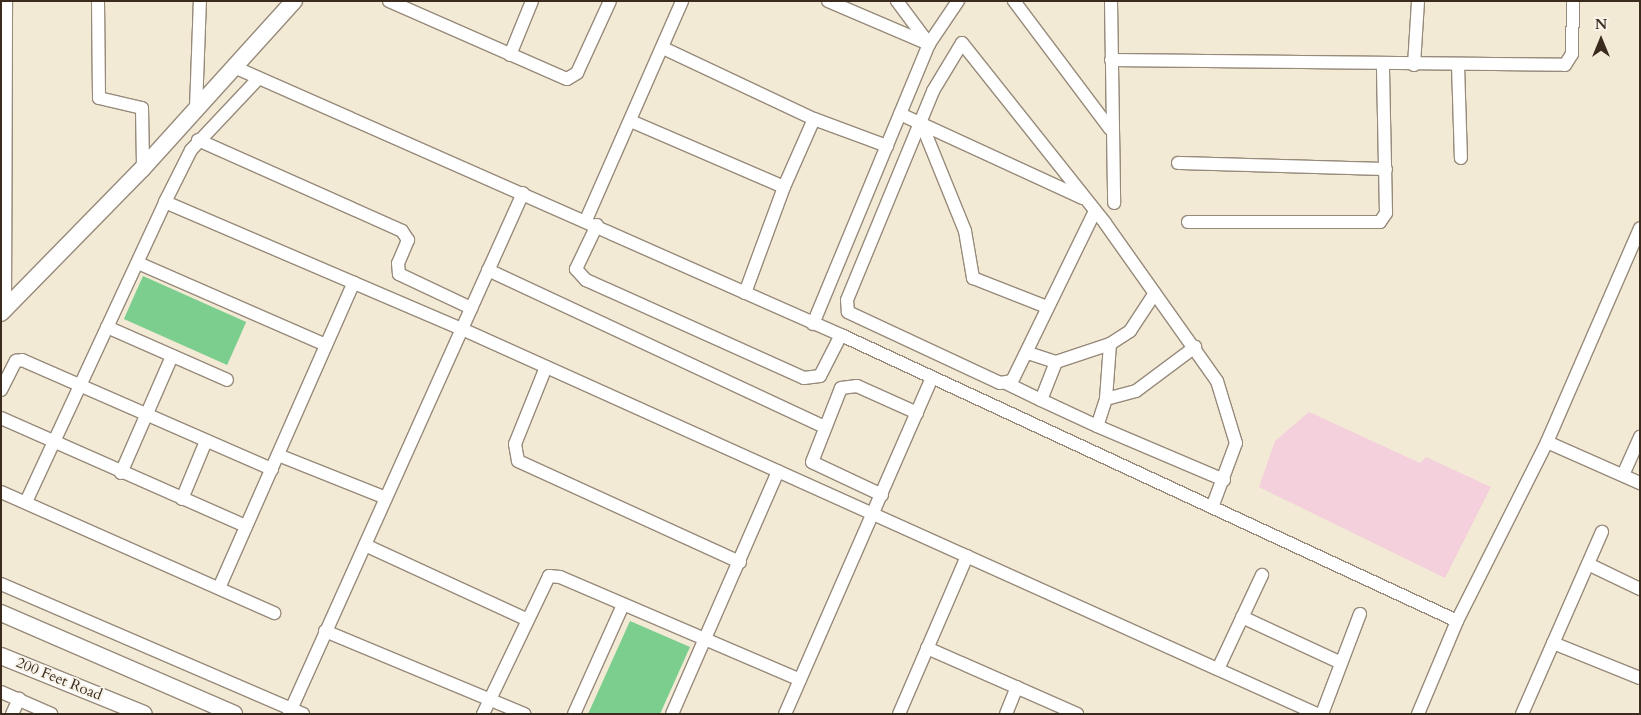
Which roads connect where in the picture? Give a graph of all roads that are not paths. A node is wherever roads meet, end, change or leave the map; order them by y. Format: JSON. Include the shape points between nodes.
{"nodes":[{"id":1,"x":6,"y":1,"type":"edge"},
{"id":2,"x":98,"y":1,"type":"edge"},
{"id":3,"x":200,"y":1,"type":"edge"},
{"id":4,"x":294,"y":1,"type":"edge"},
{"id":5,"x":389,"y":1,"type":"edge"},
{"id":6,"x":532,"y":1,"type":"edge"},
{"id":7,"x":610,"y":1,"type":"edge"},
{"id":8,"x":682,"y":1,"type":"edge"},
{"id":9,"x":828,"y":1,"type":"edge"},
{"id":10,"x":897,"y":1,"type":"edge"},
{"id":11,"x":958,"y":1,"type":"edge"},
{"id":12,"x":1014,"y":1,"type":"edge"},
{"id":13,"x":1111,"y":1,"type":"edge"},
{"id":14,"x":1418,"y":1,"type":"edge"},
{"id":15,"x":1573,"y":1,"type":"edge"},
{"id":16,"x":929,"y":44,"type":"junction"},
{"id":17,"x":663,"y":48,"type":"junction"},
{"id":18,"x":510,"y":55,"type":"junction"},
{"id":19,"x":1111,"y":60,"type":"junction"},
{"id":20,"x":1383,"y":66,"type":"junction"},
{"id":21,"x":1414,"y":66,"type":"junction"},
{"id":22,"x":1458,"y":66,"type":"junction"},
{"id":23,"x":234,"y":67,"type":"junction"},
{"id":24,"x":257,"y":80,"type":"junction"},
{"id":25,"x":196,"y":108,"type":"junction"},
{"id":26,"x":900,"y":114,"type":"junction"},
{"id":27,"x":814,"y":119,"type":"junction"},
{"id":28,"x":633,"y":122,"type":"junction"},
{"id":29,"x":922,"y":125,"type":"junction"},
{"id":30,"x":1110,"y":129,"type":"junction"},
{"id":31,"x":198,"y":140,"type":"junction"},
{"id":32,"x":887,"y":146,"type":"junction"},
{"id":33,"x":3,"y":150,"type":"edge"},
{"id":34,"x":1461,"y":158,"type":"dead end"},
{"id":35,"x":1178,"y":163,"type":"dead end"},
{"id":36,"x":143,"y":168,"type":"junction"},
{"id":37,"x":1386,"y":169,"type":"junction"},
{"id":38,"x":784,"y":187,"type":"junction"},
{"id":39,"x":523,"y":193,"type":"junction"},
{"id":40,"x":1085,"y":199,"type":"junction"},
{"id":41,"x":165,"y":202,"type":"junction"},
{"id":42,"x":1114,"y":203,"type":"dead end"},
{"id":43,"x":1095,"y":211,"type":"junction"},
{"id":44,"x":1188,"y":222,"type":"dead end"},
{"id":45,"x":592,"y":223,"type":"junction"},
{"id":46,"x":1640,"y":228,"type":"edge"},
{"id":47,"x":138,"y":263,"type":"junction"},
{"id":48,"x":488,"y":270,"type":"junction"},
{"id":49,"x":354,"y":282,"type":"junction"},
{"id":50,"x":746,"y":292,"type":"junction"},
{"id":51,"x":1155,"y":292,"type":"junction"},
{"id":52,"x":1047,"y":307,"type":"junction"},
{"id":53,"x":471,"y":308,"type":"junction"},
{"id":54,"x":3,"y":310,"type":"edge"},
{"id":55,"x":813,"y":324,"type":"junction"},
{"id":56,"x":107,"y":328,"type":"junction"},
{"id":57,"x":462,"y":329,"type":"junction"},
{"id":58,"x":840,"y":335,"type":"junction"},
{"id":59,"x":1110,"y":344,"type":"junction"},
{"id":60,"x":326,"y":346,"type":"junction"},
{"id":61,"x":1195,"y":347,"type":"junction"},
{"id":62,"x":1028,"y":353,"type":"junction"},
{"id":63,"x":172,"y":356,"type":"junction"},
{"id":64,"x":1056,"y":362,"type":"junction"},
{"id":65,"x":546,"y":367,"type":"junction"},
{"id":66,"x":227,"y":380,"type":"dead end"},
{"id":67,"x":931,"y":380,"type":"junction"},
{"id":68,"x":1006,"y":383,"type":"junction"},
{"id":69,"x":80,"y":387,"type":"junction"},
{"id":70,"x":1,"y":390,"type":"edge"},
{"id":71,"x":1106,"y":399,"type":"junction"},
{"id":72,"x":1041,"y":400,"type":"junction"},
{"id":73,"x":917,"y":413,"type":"junction"},
{"id":74,"x":145,"y":415,"type":"junction"},
{"id":75,"x":1,"y":418,"type":"edge"},
{"id":76,"x":1097,"y":426,"type":"junction"},
{"id":77,"x":825,"y":427,"type":"junction"},
{"id":78,"x":1640,"y":437,"type":"edge"},
{"id":79,"x":206,"y":441,"type":"junction"},
{"id":80,"x":1547,"y":442,"type":"junction"},
{"id":81,"x":53,"y":444,"type":"junction"},
{"id":82,"x":278,"y":455,"type":"junction"},
{"id":83,"x":272,"y":470,"type":"junction"},
{"id":84,"x":778,"y":471,"type":"junction"},
{"id":85,"x":121,"y":473,"type":"junction"},
{"id":86,"x":1622,"y":475,"type":"junction"},
{"id":87,"x":1224,"y":480,"type":"junction"},
{"id":88,"x":1640,"y":482,"type":"edge"},
{"id":89,"x":1,"y":492,"type":"edge"},
{"id":90,"x":882,"y":495,"type":"junction"},
{"id":91,"x":386,"y":498,"type":"junction"},
{"id":92,"x":182,"y":499,"type":"junction"},
{"id":93,"x":26,"y":502,"type":"junction"},
{"id":94,"x":1213,"y":505,"type":"junction"},
{"id":95,"x":874,"y":513,"type":"junction"},
{"id":96,"x":246,"y":526,"type":"junction"},
{"id":97,"x":1602,"y":532,"type":"dead end"},
{"id":98,"x":365,"y":545,"type":"junction"},
{"id":99,"x":967,"y":556,"type":"junction"},
{"id":100,"x":740,"y":562,"type":"junction"},
{"id":101,"x":1588,"y":564,"type":"junction"},
{"id":102,"x":1262,"y":575,"type":"dead end"},
{"id":103,"x":1,"y":584,"type":"edge"},
{"id":104,"x":219,"y":588,"type":"junction"},
{"id":105,"x":1640,"y":588,"type":"edge"},
{"id":106,"x":623,"y":605,"type":"junction"},
{"id":107,"x":1,"y":613,"type":"edge"},
{"id":108,"x":274,"y":613,"type":"dead end"},
{"id":109,"x":1360,"y":614,"type":"dead end"},
{"id":110,"x":1242,"y":617,"type":"junction"},
{"id":111,"x":526,"y":619,"type":"junction"},
{"id":112,"x":1457,"y":621,"type":"junction"},
{"id":113,"x":325,"y":631,"type":"junction"},
{"id":114,"x":706,"y":641,"type":"junction"},
{"id":115,"x":1553,"y":643,"type":"junction"},
{"id":116,"x":927,"y":648,"type":"junction"},
{"id":117,"x":1,"y":656,"type":"edge"},
{"id":118,"x":1339,"y":662,"type":"junction"},
{"id":119,"x":1218,"y":669,"type":"junction"},
{"id":120,"x":1640,"y":678,"type":"edge"},
{"id":121,"x":800,"y":680,"type":"junction"},
{"id":122,"x":1017,"y":688,"type":"junction"},
{"id":123,"x":1,"y":692,"type":"edge"},
{"id":124,"x":490,"y":698,"type":"junction"},
{"id":125,"x":19,"y":699,"type":"junction"},
{"id":126,"x":290,"y":711,"type":"edge"},
{"id":127,"x":12,"y":714,"type":"edge"},
{"id":128,"x":51,"y":714,"type":"edge"},
{"id":129,"x":144,"y":714,"type":"edge"},
{"id":130,"x":234,"y":714,"type":"edge"},
{"id":131,"x":303,"y":714,"type":"edge"},
{"id":132,"x":483,"y":714,"type":"edge"},
{"id":133,"x":524,"y":714,"type":"edge"},
{"id":134,"x":574,"y":714,"type":"edge"},
{"id":135,"x":672,"y":714,"type":"edge"},
{"id":136,"x":785,"y":714,"type":"edge"},
{"id":137,"x":899,"y":714,"type":"edge"},
{"id":138,"x":1006,"y":714,"type":"edge"},
{"id":139,"x":1077,"y":714,"type":"edge"},
{"id":140,"x":1317,"y":714,"type":"edge"},
{"id":141,"x":1322,"y":714,"type":"edge"},
{"id":142,"x":1418,"y":714,"type":"edge"},
{"id":143,"x":1522,"y":714,"type":"edge"}],
"edges":[{"from":1,"to":33,"type":"street"},
{"from":2,"to":36,"type":"street","via":[[98,98],[142,108]]},
{"from":3,"to":25,"type":"street"},
{"from":4,"to":23,"type":"street"},
{"from":5,"to":18,"type":"street"},
{"from":6,"to":18,"type":"street"},
{"from":7,"to":18,"type":"street","via":[[573,78],[560,78]]},
{"from":8,"to":17,"type":"street"},
{"from":9,"to":16,"type":"street"},
{"from":10,"to":16,"type":"street"},
{"from":11,"to":16,"type":"street"},
{"from":12,"to":30,"type":"street"},
{"from":13,"to":19,"type":"street"},
{"from":14,"to":21,"type":"street"},
{"from":15,"to":22,"type":"street","via":[[1572,54],[1565,66]]},
{"from":16,"to":26,"type":"street"},
{"from":17,"to":27,"type":"street"},
{"from":17,"to":28,"type":"street"},
{"from":19,"to":20,"type":"street"},
{"from":19,"to":30,"type":"street"},
{"from":20,"to":21,"type":"street"},
{"from":20,"to":37,"type":"street"},
{"from":21,"to":22,"type":"street"},
{"from":22,"to":34,"type":"street"},
{"from":23,"to":24,"type":"street"},
{"from":23,"to":25,"type":"street"},
{"from":24,"to":31,"type":"street"},
{"from":24,"to":39,"type":"street"},
{"from":25,"to":36,"type":"street"},
{"from":26,"to":29,"type":"street"},
{"from":26,"to":32,"type":"street"},
{"from":27,"to":32,"type":"street"},
{"from":27,"to":38,"type":"street"},
{"from":28,"to":38,"type":"street"},
{"from":28,"to":45,"type":"street"},
{"from":29,"to":40,"type":"street"},
{"from":29,"to":40,"type":"street","via":[[932,91],[962,43]]},
{"from":29,"to":52,"type":"street","via":[[967,238],[973,278]]},
{"from":29,"to":68,"type":"street","via":[[847,300],[848,312]]},
{"from":30,"to":42,"type":"street"},
{"from":31,"to":41,"type":"street"},
{"from":31,"to":53,"type":"street","via":[[402,232],[408,240],[398,263],[400,274]]},
{"from":32,"to":55,"type":"street"},
{"from":33,"to":54,"type":"street"},
{"from":35,"to":37,"type":"street"},
{"from":36,"to":54,"type":"street"},
{"from":37,"to":44,"type":"street","via":[[1386,213],[1380,222]]},
{"from":38,"to":50,"type":"street"},
{"from":39,"to":45,"type":"street"},
{"from":39,"to":48,"type":"street"},
{"from":40,"to":43,"type":"street"},
{"from":41,"to":47,"type":"street"},
{"from":41,"to":49,"type":"street"},
{"from":43,"to":51,"type":"street"},
{"from":43,"to":52,"type":"street"},
{"from":45,"to":50,"type":"street"},
{"from":45,"to":58,"type":"street","via":[[576,269],[578,276],[595,284],[804,378],[820,376]]},
{"from":46,"to":80,"type":"street"},
{"from":47,"to":56,"type":"street"},
{"from":47,"to":60,"type":"street"},
{"from":48,"to":53,"type":"street"},
{"from":48,"to":77,"type":"street"},
{"from":49,"to":57,"type":"street"},
{"from":49,"to":60,"type":"street"},
{"from":50,"to":55,"type":"street"},
{"from":51,"to":59,"type":"street","via":[[1130,331]]},
{"from":51,"to":61,"type":"street"},
{"from":52,"to":62,"type":"street"},
{"from":53,"to":57,"type":"street"},
{"from":55,"to":58,"type":"street"},
{"from":56,"to":63,"type":"street"},
{"from":56,"to":69,"type":"street"},
{"from":57,"to":65,"type":"street"},
{"from":57,"to":91,"type":"street"},
{"from":58,"to":67,"type":"street"},
{"from":59,"to":64,"type":"street"},
{"from":59,"to":71,"type":"street"},
{"from":60,"to":82,"type":"street"},
{"from":61,"to":71,"type":"street","via":[[1136,391]]},
{"from":61,"to":87,"type":"street","via":[[1217,381],[1234,425],[1236,443]]},
{"from":62,"to":64,"type":"street"},
{"from":62,"to":68,"type":"street","via":[[1018,375]]},
{"from":63,"to":66,"type":"street"},
{"from":63,"to":74,"type":"street"},
{"from":64,"to":72,"type":"street"},
{"from":65,"to":84,"type":"street"},
{"from":65,"to":100,"type":"street","via":[[515,444],[518,461]]},
{"from":67,"to":73,"type":"street"},
{"from":67,"to":94,"type":"street"},
{"from":68,"to":72,"type":"street"},
{"from":69,"to":70,"type":"street","via":[[22,360],[16,361]]},
{"from":69,"to":74,"type":"street"},
{"from":69,"to":81,"type":"street"},
{"from":71,"to":76,"type":"street"},
{"from":72,"to":76,"type":"street"},
{"from":73,"to":77,"type":"street","via":[[850,384],[841,388]]},
{"from":73,"to":90,"type":"street"},
{"from":74,"to":79,"type":"street"},
{"from":74,"to":85,"type":"street"},
{"from":75,"to":81,"type":"street"},
{"from":76,"to":87,"type":"street"},
{"from":77,"to":90,"type":"street","via":[[812,458],[815,467]]},
{"from":78,"to":86,"type":"street"},
{"from":79,"to":83,"type":"street"},
{"from":79,"to":92,"type":"street"},
{"from":80,"to":86,"type":"street"},
{"from":80,"to":112,"type":"street"},
{"from":81,"to":85,"type":"street"},
{"from":81,"to":93,"type":"street"},
{"from":82,"to":83,"type":"street"},
{"from":82,"to":91,"type":"street"},
{"from":83,"to":96,"type":"street"},
{"from":84,"to":95,"type":"street"},
{"from":84,"to":100,"type":"street"},
{"from":85,"to":92,"type":"street"},
{"from":86,"to":88,"type":"street"},
{"from":87,"to":94,"type":"street"},
{"from":89,"to":93,"type":"street"},
{"from":90,"to":95,"type":"street"},
{"from":91,"to":98,"type":"street"},
{"from":92,"to":96,"type":"street"},
{"from":93,"to":104,"type":"street"},
{"from":94,"to":112,"type":"street"},
{"from":95,"to":99,"type":"street"},
{"from":95,"to":121,"type":"street"},
{"from":96,"to":104,"type":"street"},
{"from":97,"to":101,"type":"street"},
{"from":98,"to":111,"type":"street"},
{"from":98,"to":113,"type":"street"},
{"from":99,"to":116,"type":"street"},
{"from":99,"to":119,"type":"street"},
{"from":100,"to":114,"type":"street"},
{"from":101,"to":105,"type":"street"},
{"from":101,"to":115,"type":"street"},
{"from":102,"to":110,"type":"street"},
{"from":103,"to":126,"type":"street"},
{"from":104,"to":108,"type":"street"},
{"from":106,"to":111,"type":"street","via":[[560,577],[549,576]]},
{"from":106,"to":114,"type":"street"},
{"from":106,"to":134,"type":"street"},
{"from":107,"to":130,"type":"street"},
{"from":109,"to":118,"type":"street"},
{"from":110,"to":118,"type":"street"},
{"from":110,"to":119,"type":"street"},
{"from":111,"to":124,"type":"street"},
{"from":112,"to":142,"type":"street"},
{"from":113,"to":124,"type":"street"},
{"from":113,"to":126,"type":"street"},
{"from":114,"to":121,"type":"street"},
{"from":114,"to":135,"type":"street"},
{"from":115,"to":120,"type":"street"},
{"from":115,"to":143,"type":"street"},
{"from":116,"to":122,"type":"street"},
{"from":116,"to":137,"type":"street"},
{"from":117,"to":129,"type":"street","name":"200 Feet Road"},
{"from":118,"to":141,"type":"street"},
{"from":119,"to":140,"type":"street"},
{"from":121,"to":136,"type":"street"},
{"from":122,"to":138,"type":"street"},
{"from":122,"to":139,"type":"street"},
{"from":123,"to":125,"type":"street"},
{"from":124,"to":132,"type":"street"},
{"from":124,"to":133,"type":"street"},
{"from":125,"to":127,"type":"street"},
{"from":125,"to":128,"type":"street"},
{"from":126,"to":131,"type":"street"}]}
